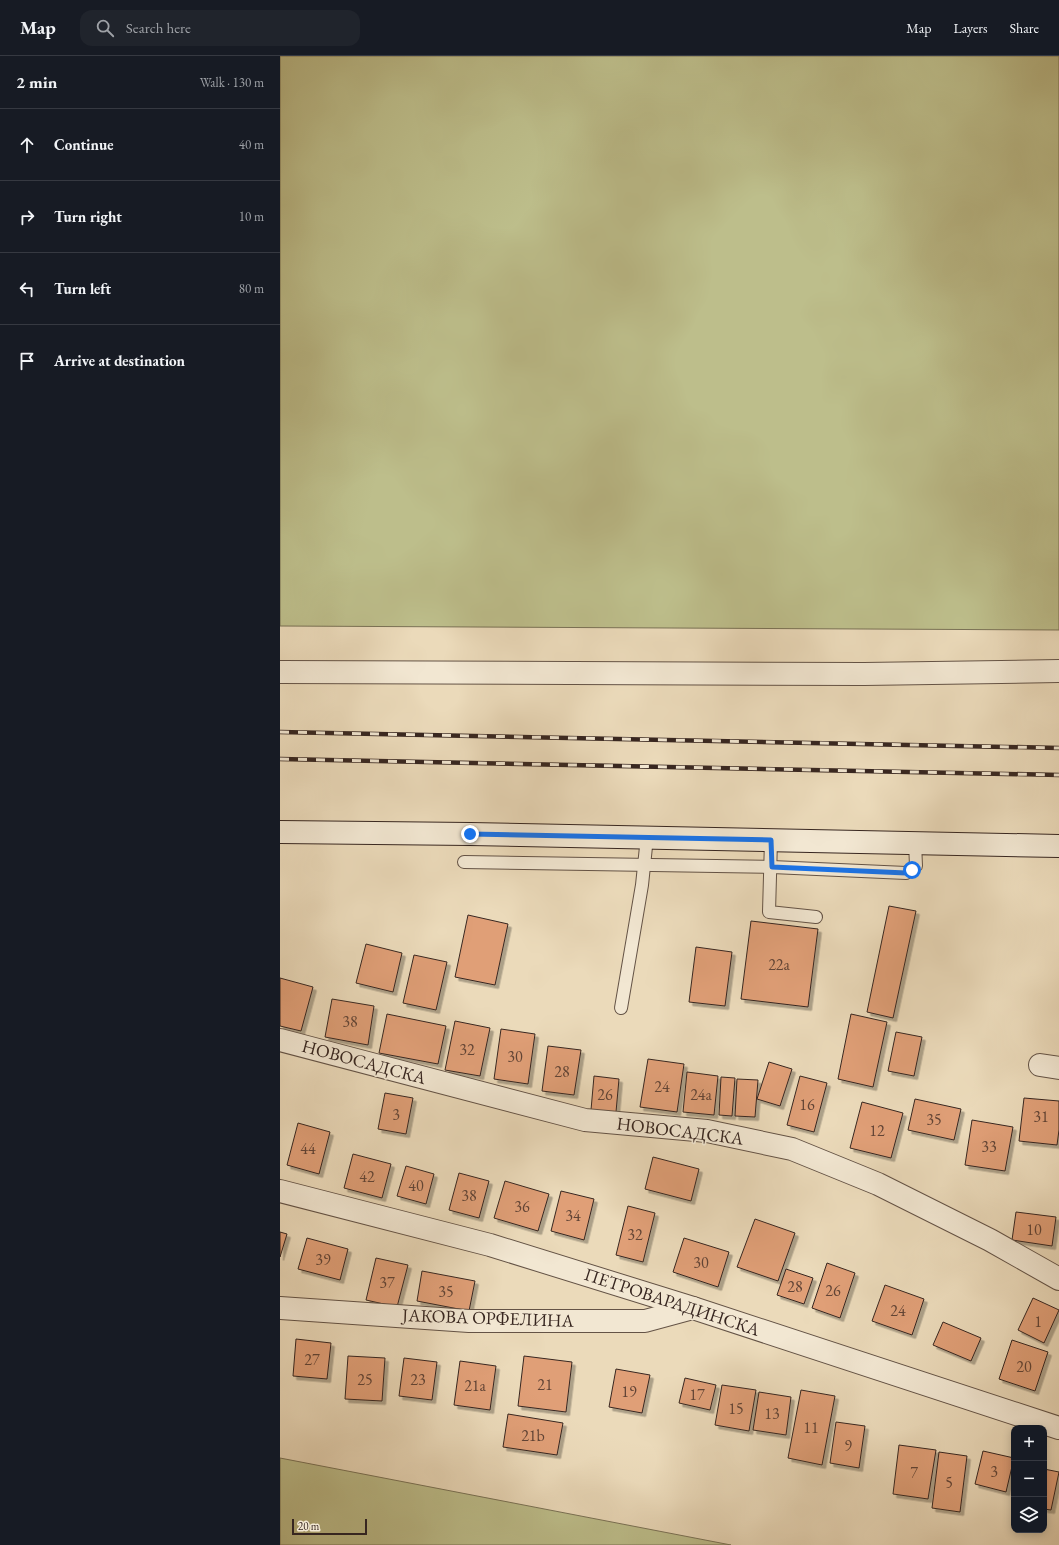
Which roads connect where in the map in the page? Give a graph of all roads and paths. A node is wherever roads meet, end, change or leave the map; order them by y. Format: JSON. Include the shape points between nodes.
{"nodes":[{"id":1,"x":1059,"y":671,"type":"edge"},
{"id":2,"x":280,"y":672,"type":"edge"},
{"id":3,"x":280,"y":832,"type":"edge"},
{"id":4,"x":647,"y":837,"type":"junction"},
{"id":5,"x":771,"y":840,"type":"junction"},
{"id":6,"x":916,"y":842,"type":"junction"},
{"id":7,"x":1059,"y":846,"type":"edge"},
{"id":8,"x":464,"y":862,"type":"dead end"},
{"id":9,"x":644,"y":865,"type":"junction"},
{"id":10,"x":772,"y":867,"type":"junction"},
{"id":11,"x":816,"y":917,"type":"dead end"},
{"id":12,"x":621,"y":1008,"type":"dead end"},
{"id":13,"x":280,"y":1040,"type":"edge"},
{"id":14,"x":280,"y":1191,"type":"edge"},
{"id":15,"x":1059,"y":1279,"type":"edge"},
{"id":16,"x":280,"y":1308,"type":"edge"},
{"id":17,"x":694,"y":1308,"type":"junction"},
{"id":18,"x":1059,"y":1428,"type":"edge"}],
"edges":[{"from":1,"to":2,"type":"street","via":[[864,674]]},
{"from":3,"to":4,"type":"street"},
{"from":4,"to":5,"type":"street"},
{"from":4,"to":9,"type":"lane"},
{"from":5,"to":6,"type":"street"},
{"from":5,"to":10,"type":"lane"},
{"from":6,"to":7,"type":"street"},
{"from":6,"to":10,"type":"lane","via":[[916,866],[906,873]]},
{"from":8,"to":9,"type":"lane"},
{"from":9,"to":10,"type":"lane"},
{"from":9,"to":12,"type":"lane"},
{"from":10,"to":11,"type":"lane","via":[[769,912]]},
{"from":13,"to":15,"type":"street","name":"НОВОСАДСКА","via":[[585,1120],[707,1131],[792,1149],[878,1184],[990,1240]]},
{"from":14,"to":17,"type":"street","name":"ПЕТРОВАРАДИНСКА","via":[[490,1245]]},
{"from":16,"to":17,"type":"street","name":"ЈАКОВА ОРФЕЛИНА","via":[[469,1321],[645,1321]]},
{"from":17,"to":18,"type":"street","name":"ПЕТРОВАРАДИНСКА"}]}
